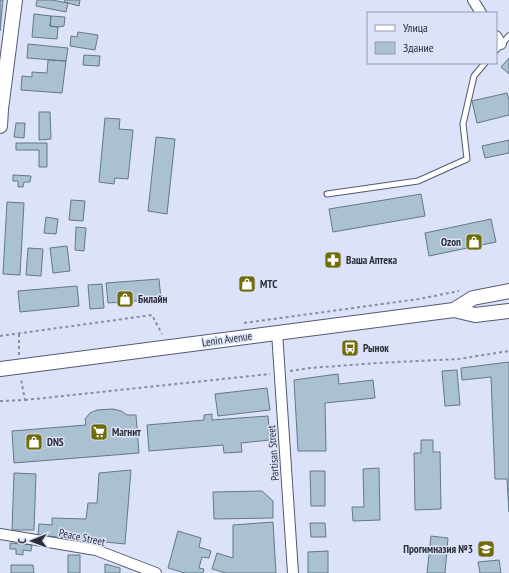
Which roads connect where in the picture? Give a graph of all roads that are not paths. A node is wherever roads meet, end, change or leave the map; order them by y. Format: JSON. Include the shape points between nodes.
{"nodes":[{"id":1,"x":15,"y":0,"type":"edge"},
{"id":2,"x":473,"y":0,"type":"edge"},
{"id":3,"x":481,"y":12,"type":"edge"},
{"id":4,"x":509,"y":36,"type":"edge"},
{"id":5,"x":498,"y":43,"type":"edge"},
{"id":6,"x":484,"y":64,"type":"edge"},
{"id":7,"x":0,"y":126,"type":"edge"},
{"id":8,"x":327,"y":194,"type":"dead end"},
{"id":9,"x":509,"y":291,"type":"edge"},
{"id":10,"x":470,"y":303,"type":"junction"},
{"id":11,"x":509,"y":311,"type":"edge"},
{"id":12,"x":277,"y":332,"type":"junction"},
{"id":13,"x":0,"y":369,"type":"edge"},
{"id":14,"x":0,"y":534,"type":"edge"},
{"id":15,"x":156,"y":573,"type":"edge"},
{"id":16,"x":293,"y":573,"type":"edge"}],
"edges":[{"from":1,"to":7,"type":"main road"},
{"from":2,"to":3,"type":"street"},
{"from":4,"to":5,"type":"lane"},
{"from":6,"to":8,"type":"lane","via":[[474,76],[463,124],[467,159],[418,181]]},
{"from":9,"to":10,"type":"main road","name":"Lenin Avenue"},
{"from":10,"to":11,"type":"main road","name":"Lenin Avenue"},
{"from":10,"to":12,"type":"main road","name":"Lenin Avenue","via":[[454,310]]},
{"from":12,"to":13,"type":"main road","name":"Lenin Avenue"},
{"from":12,"to":16,"type":"street","name":"Partisan Street"},
{"from":14,"to":15,"type":"street","name":"Peace Street","via":[[96,550]]}]}
